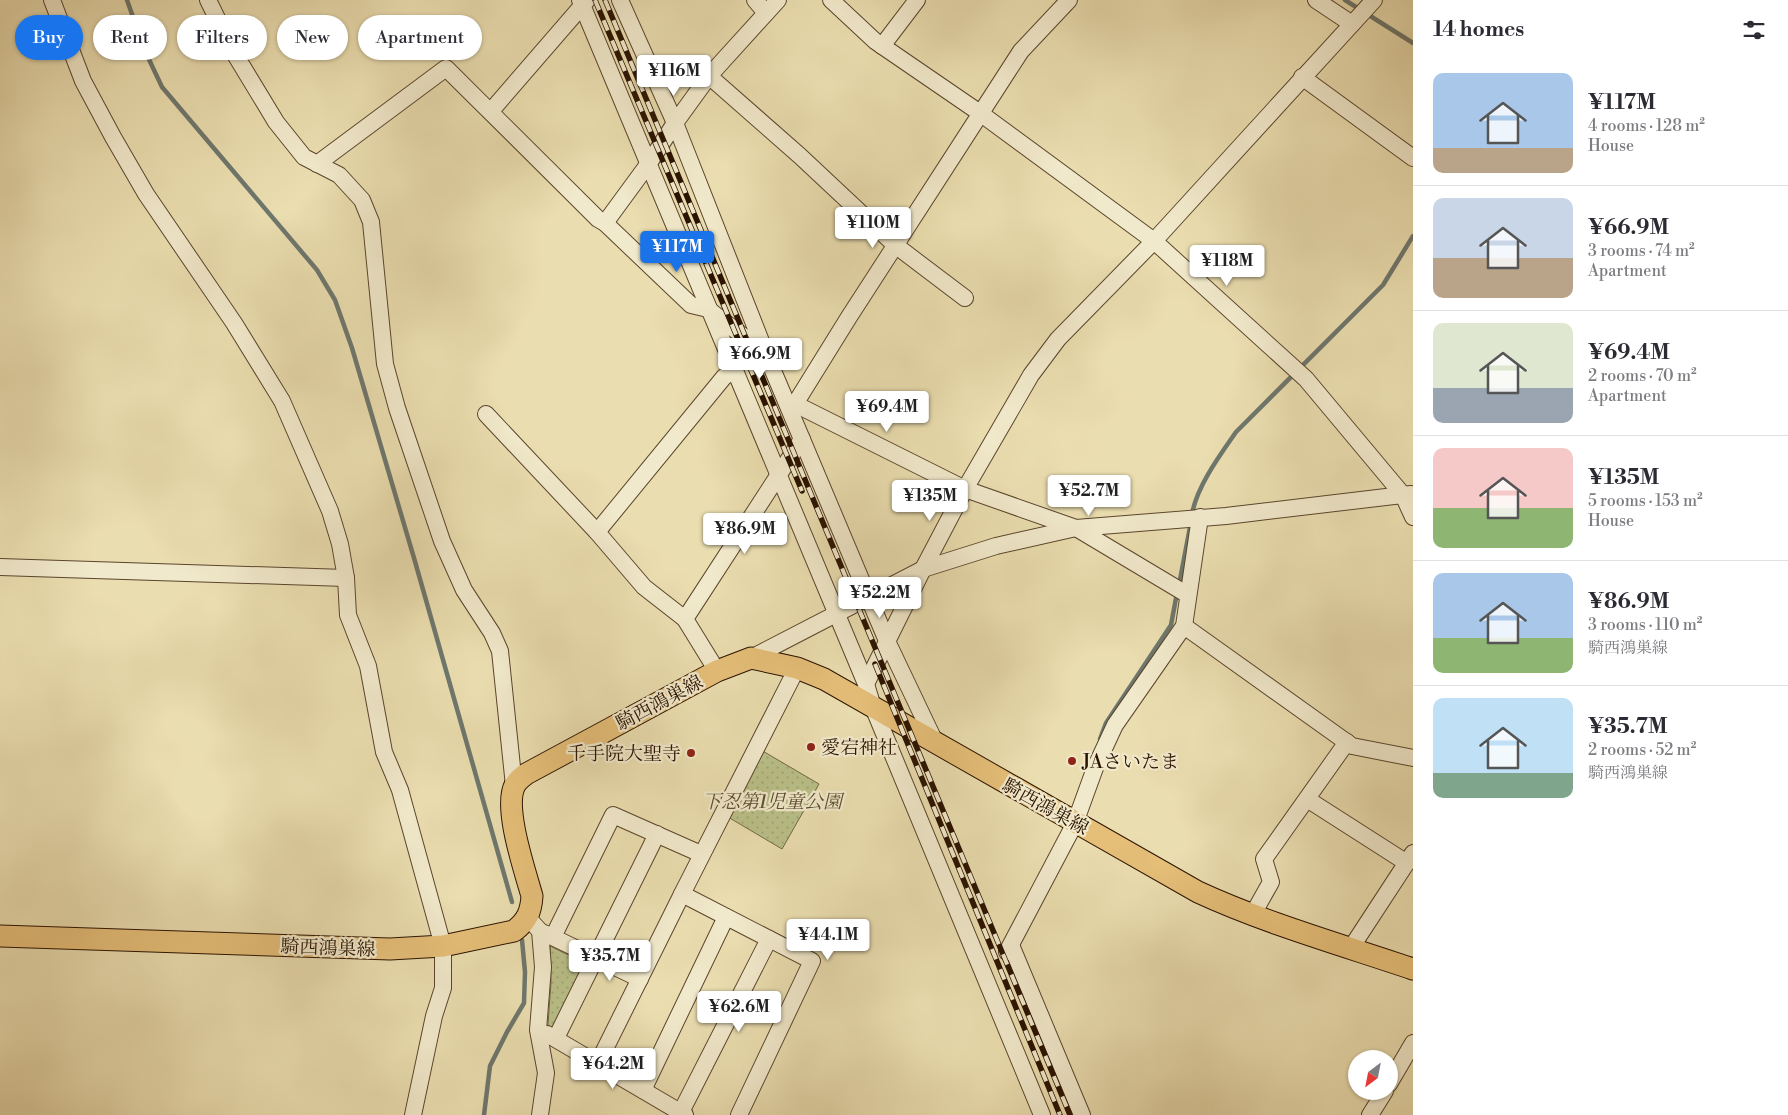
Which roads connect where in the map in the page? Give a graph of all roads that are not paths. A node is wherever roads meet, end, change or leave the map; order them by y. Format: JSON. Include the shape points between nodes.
{"nodes":[{"id":1,"x":52,"y":0,"type":"edge"},
{"id":2,"x":208,"y":0,"type":"edge"},
{"id":3,"x":620,"y":0,"type":"edge"},
{"id":4,"x":754,"y":0,"type":"edge"},
{"id":5,"x":778,"y":0,"type":"edge"},
{"id":6,"x":831,"y":0,"type":"edge"},
{"id":7,"x":917,"y":0,"type":"edge"},
{"id":8,"x":1069,"y":0,"type":"edge"},
{"id":9,"x":1316,"y":0,"type":"edge"},
{"id":10,"x":1374,"y":0,"type":"edge"},
{"id":11,"x":583,"y":2,"type":"edge"},
{"id":12,"x":766,"y":12,"type":"junction"},
{"id":13,"x":1352,"y":24,"type":"junction"},
{"id":14,"x":882,"y":46,"type":"junction"},
{"id":15,"x":709,"y":76,"type":"junction"},
{"id":16,"x":1302,"y":78,"type":"junction"},
{"id":17,"x":491,"y":111,"type":"junction"},
{"id":18,"x":980,"y":112,"type":"junction"},
{"id":19,"x":675,"y":123,"type":"junction"},
{"id":20,"x":1413,"y":158,"type":"edge"},
{"id":21,"x":649,"y":163,"type":"junction"},
{"id":22,"x":317,"y":164,"type":"junction"},
{"id":23,"x":605,"y":223,"type":"junction"},
{"id":24,"x":1154,"y":241,"type":"junction"},
{"id":25,"x":895,"y":245,"type":"junction"},
{"id":26,"x":965,"y":298,"type":"dead end"},
{"id":27,"x":708,"y":309,"type":"junction"},
{"id":28,"x":766,"y":354,"type":"junction"},
{"id":29,"x":735,"y":369,"type":"junction"},
{"id":30,"x":792,"y":406,"type":"junction"},
{"id":31,"x":486,"y":414,"type":"dead end"},
{"id":32,"x":802,"y":439,"type":"junction"},
{"id":33,"x":778,"y":475,"type":"junction"},
{"id":34,"x":965,"y":489,"type":"junction"},
{"id":35,"x":1408,"y":494,"type":"edge"},
{"id":36,"x":1200,"y":517,"type":"junction"},
{"id":37,"x":1413,"y":517,"type":"edge"},
{"id":38,"x":1076,"y":528,"type":"junction"},
{"id":39,"x":597,"y":532,"type":"junction"},
{"id":40,"x":0,"y":567,"type":"edge"},
{"id":41,"x":923,"y":569,"type":"junction"},
{"id":42,"x":346,"y":578,"type":"junction"},
{"id":43,"x":868,"y":596,"type":"junction"},
{"id":44,"x":1188,"y":596,"type":"junction"},
{"id":45,"x":836,"y":614,"type":"junction"},
{"id":46,"x":685,"y":619,"type":"junction"},
{"id":47,"x":1184,"y":626,"type":"junction"},
{"id":48,"x":887,"y":641,"type":"junction"},
{"id":49,"x":751,"y":658,"type":"junction"},
{"id":50,"x":797,"y":668,"type":"junction"},
{"id":51,"x":717,"y":671,"type":"junction"},
{"id":52,"x":866,"y":684,"type":"junction"},
{"id":53,"x":873,"y":707,"type":"junction"},
{"id":54,"x":1347,"y":742,"type":"junction"},
{"id":55,"x":936,"y":744,"type":"junction"},
{"id":56,"x":1413,"y":758,"type":"edge"},
{"id":57,"x":514,"y":786,"type":"junction"},
{"id":58,"x":1307,"y":799,"type":"junction"},
{"id":59,"x":1071,"y":820,"type":"junction"},
{"id":60,"x":657,"y":834,"type":"junction"},
{"id":61,"x":701,"y":854,"type":"junction"},
{"id":62,"x":1410,"y":858,"type":"edge"},
{"id":63,"x":682,"y":894,"type":"junction"},
{"id":64,"x":1253,"y":914,"type":"junction"},
{"id":65,"x":726,"y":917,"type":"junction"},
{"id":66,"x":540,"y":929,"type":"junction"},
{"id":67,"x":0,"y":936,"type":"edge"},
{"id":68,"x":769,"y":939,"type":"junction"},
{"id":69,"x":443,"y":946,"type":"junction"},
{"id":70,"x":1351,"y":948,"type":"junction"},
{"id":71,"x":595,"y":957,"type":"junction"},
{"id":72,"x":1413,"y":970,"type":"edge"},
{"id":73,"x":640,"y":979,"type":"junction"},
{"id":74,"x":538,"y":1030,"type":"junction"},
{"id":75,"x":556,"y":1038,"type":"junction"},
{"id":76,"x":1413,"y":1043,"type":"edge"},
{"id":77,"x":598,"y":1063,"type":"junction"},
{"id":78,"x":1398,"y":1069,"type":"edge"},
{"id":79,"x":643,"y":1090,"type":"junction"},
{"id":80,"x":1379,"y":1100,"type":"edge"},
{"id":81,"x":683,"y":1114,"type":"edge"},
{"id":82,"x":413,"y":1115,"type":"edge"},
{"id":83,"x":540,"y":1115,"type":"edge"},
{"id":84,"x":739,"y":1115,"type":"edge"},
{"id":85,"x":1042,"y":1115,"type":"edge"},
{"id":86,"x":1082,"y":1115,"type":"edge"},
{"id":87,"x":1370,"y":1115,"type":"edge"}],
"edges":[{"from":1,"to":42,"type":"street","via":[[83,81],[113,137],[146,194],[234,323],[282,401],[330,511]]},
{"from":2,"to":22,"type":"street","via":[[233,51],[276,122],[304,157]]},
{"from":3,"to":19,"type":"street"},
{"from":4,"to":12,"type":"street"},
{"from":5,"to":12,"type":"street"},
{"from":6,"to":14,"type":"street"},
{"from":7,"to":14,"type":"street"},
{"from":8,"to":18,"type":"street","via":[[1021,52]]},
{"from":9,"to":13,"type":"street"},
{"from":10,"to":13,"type":"street"},
{"from":11,"to":17,"type":"street"},
{"from":11,"to":21,"type":"street"},
{"from":12,"to":15,"type":"street"},
{"from":13,"to":16,"type":"street"},
{"from":14,"to":18,"type":"street"},
{"from":15,"to":19,"type":"street"},
{"from":15,"to":25,"type":"street"},
{"from":16,"to":20,"type":"street"},
{"from":16,"to":24,"type":"street"},
{"from":17,"to":22,"type":"street","via":[[446,68]]},
{"from":17,"to":23,"type":"street"},
{"from":18,"to":24,"type":"street"},
{"from":18,"to":25,"type":"street"},
{"from":19,"to":21,"type":"street"},
{"from":19,"to":28,"type":"street"},
{"from":21,"to":23,"type":"street"},
{"from":21,"to":27,"type":"street"},
{"from":22,"to":57,"type":"street","via":[[340,175],[362,200],[371,222],[386,364],[396,408],[442,541],[464,590],[500,651]]},
{"from":23,"to":27,"type":"street","via":[[691,305]]},
{"from":24,"to":34,"type":"street","via":[[1047,354],[1031,375]]},
{"from":24,"to":35,"type":"street","via":[[1306,379]]},
{"from":25,"to":26,"type":"street"},
{"from":25,"to":30,"type":"street"},
{"from":27,"to":28,"type":"street"},
{"from":27,"to":29,"type":"street"},
{"from":28,"to":30,"type":"street"},
{"from":29,"to":33,"type":"street"},
{"from":29,"to":39,"type":"street","via":[[724,377]]},
{"from":30,"to":32,"type":"street"},
{"from":30,"to":34,"type":"street"},
{"from":31,"to":39,"type":"street"},
{"from":32,"to":33,"type":"street"},
{"from":32,"to":43,"type":"street"},
{"from":33,"to":45,"type":"street"},
{"from":33,"to":46,"type":"street"},
{"from":34,"to":38,"type":"street"},
{"from":34,"to":41,"type":"street"},
{"from":35,"to":36,"type":"street"},
{"from":35,"to":37,"type":"street"},
{"from":36,"to":38,"type":"street"},
{"from":36,"to":44,"type":"street"},
{"from":38,"to":41,"type":"street","via":[[996,546]]},
{"from":38,"to":44,"type":"street"},
{"from":39,"to":46,"type":"street","via":[[644,587]]},
{"from":40,"to":42,"type":"street"},
{"from":41,"to":43,"type":"street"},
{"from":41,"to":48,"type":"street"},
{"from":42,"to":69,"type":"street","via":[[348,615],[368,666],[384,752],[400,790]]},
{"from":43,"to":45,"type":"street"},
{"from":43,"to":48,"type":"street"},
{"from":44,"to":47,"type":"street"},
{"from":45,"to":49,"type":"street"},
{"from":45,"to":52,"type":"street"},
{"from":46,"to":51,"type":"street"},
{"from":47,"to":54,"type":"street"},
{"from":47,"to":59,"type":"street","via":[[1115,726]]},
{"from":48,"to":52,"type":"street"},
{"from":48,"to":55,"type":"street"},
{"from":49,"to":50,"type":"main road","name":"騎西鴻巣線"},
{"from":49,"to":51,"type":"main road","name":"騎西鴻巣線"},
{"from":50,"to":53,"type":"main road","name":"騎西鴻巣線"},
{"from":50,"to":61,"type":"street"},
{"from":51,"to":57,"type":"main road","name":"騎西鴻巣線","via":[[526,774]]},
{"from":52,"to":53,"type":"street"},
{"from":53,"to":55,"type":"main road","name":"騎西鴻巣線"},
{"from":53,"to":85,"type":"street"},
{"from":54,"to":56,"type":"street","via":[[1352,746]]},
{"from":54,"to":58,"type":"street"},
{"from":55,"to":59,"type":"main road","name":"騎西鴻巣線"},
{"from":57,"to":66,"type":"main road","via":[[510,810],[532,896],[531,909]]},
{"from":58,"to":62,"type":"street"},
{"from":58,"to":64,"type":"street","via":[[1264,859],[1271,882]]},
{"from":59,"to":64,"type":"main road","name":"騎西鴻巣線","via":[[1198,892]]},
{"from":59,"to":86,"type":"street","via":[[1009,949]]},
{"from":60,"to":61,"type":"street"},
{"from":60,"to":66,"type":"street","via":[[613,815]]},
{"from":60,"to":71,"type":"street"},
{"from":61,"to":63,"type":"street"},
{"from":62,"to":70,"type":"street"},
{"from":63,"to":65,"type":"street"},
{"from":63,"to":73,"type":"street"},
{"from":64,"to":70,"type":"main road","name":"騎西鴻巣線"},
{"from":65,"to":68,"type":"street"},
{"from":65,"to":79,"type":"street"},
{"from":66,"to":69,"type":"main road","name":"騎西鴻巣線","via":[[523,924],[500,935]]},
{"from":66,"to":71,"type":"street"},
{"from":66,"to":74,"type":"street","via":[[543,967]]},
{"from":67,"to":69,"type":"main road","name":"騎西鴻巣線","via":[[390,949]]},
{"from":68,"to":81,"type":"street"},
{"from":68,"to":84,"type":"street","via":[[812,961]]},
{"from":69,"to":82,"type":"street","via":[[444,988],[434,1016]]},
{"from":70,"to":72,"type":"main road","name":"騎西鴻巣線"},
{"from":71,"to":73,"type":"street"},
{"from":71,"to":75,"type":"street"},
{"from":73,"to":77,"type":"street"},
{"from":74,"to":75,"type":"street"},
{"from":74,"to":83,"type":"street","via":[[546,1073]]},
{"from":75,"to":77,"type":"street"},
{"from":76,"to":78,"type":"street"},
{"from":77,"to":79,"type":"street"},
{"from":79,"to":81,"type":"street"},
{"from":80,"to":87,"type":"street"}]}
